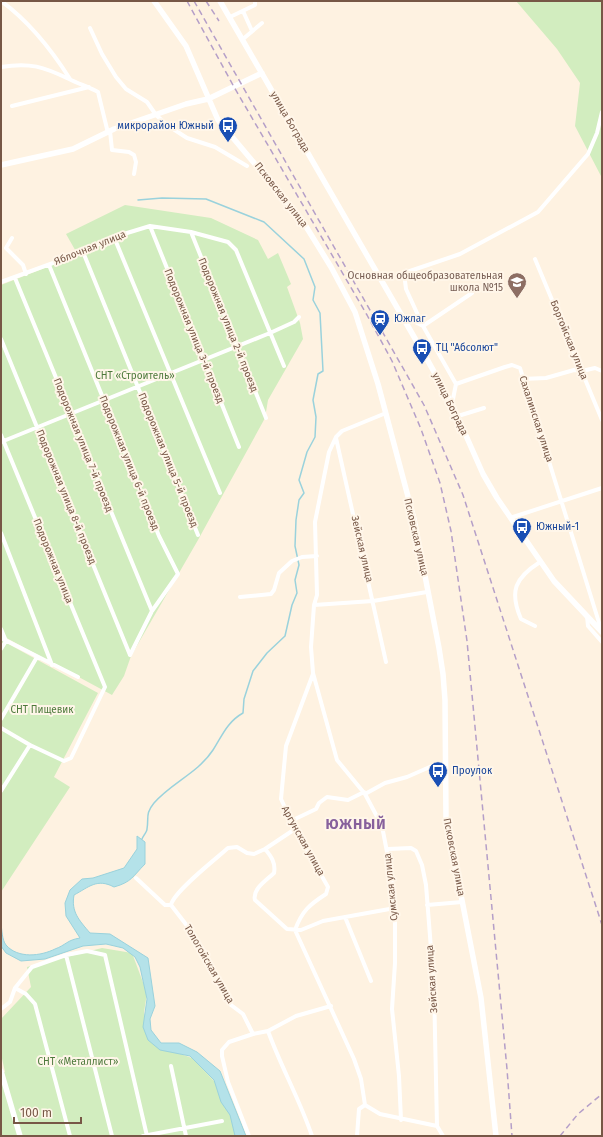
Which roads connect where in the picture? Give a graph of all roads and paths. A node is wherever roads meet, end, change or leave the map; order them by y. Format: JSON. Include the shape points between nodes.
{"nodes":[{"id":1,"x":1,"y":1,"type":"edge"},
{"id":2,"x":154,"y":1,"type":"edge"},
{"id":3,"x":220,"y":1,"type":"edge"},
{"id":4,"x":255,"y":1,"type":"edge"},
{"id":5,"x":243,"y":11,"type":"junction"},
{"id":6,"x":230,"y":17,"type":"junction"},
{"id":7,"x":262,"y":23,"type":"dead end"},
{"id":8,"x":90,"y":28,"type":"dead end"},
{"id":9,"x":252,"y":31,"type":"junction"},
{"id":10,"x":243,"y":39,"type":"junction"},
{"id":11,"x":1,"y":67,"type":"edge"},
{"id":12,"x":262,"y":73,"type":"junction"},
{"id":13,"x":70,"y":80,"type":"junction"},
{"id":14,"x":90,"y":87,"type":"junction"},
{"id":15,"x":208,"y":99,"type":"junction"},
{"id":16,"x":12,"y":106,"type":"dead end"},
{"id":17,"x":602,"y":112,"type":"edge"},
{"id":18,"x":156,"y":115,"type":"junction"},
{"id":19,"x":109,"y":132,"type":"junction"},
{"id":20,"x":1,"y":165,"type":"edge"},
{"id":21,"x":248,"y":166,"type":"dead end"},
{"id":22,"x":134,"y":174,"type":"dead end"},
{"id":23,"x":150,"y":226,"type":"junction"},
{"id":24,"x":191,"y":232,"type":"junction"},
{"id":25,"x":114,"y":237,"type":"junction"},
{"id":26,"x":12,"y":238,"type":"dead end"},
{"id":27,"x":83,"y":252,"type":"junction"},
{"id":28,"x":535,"y":259,"type":"dead end"},
{"id":29,"x":48,"y":266,"type":"junction"},
{"id":30,"x":26,"y":274,"type":"junction"},
{"id":31,"x":15,"y":278,"type":"junction"},
{"id":32,"x":1,"y":282,"type":"edge"},
{"id":33,"x":472,"y":293,"type":"dead end"},
{"id":34,"x":402,"y":315,"type":"junction"},
{"id":35,"x":299,"y":317,"type":"dead end"},
{"id":36,"x":423,"y":326,"type":"junction"},
{"id":37,"x":270,"y":333,"type":"junction"},
{"id":38,"x":1,"y":340,"type":"edge"},
{"id":39,"x":237,"y":346,"type":"junction"},
{"id":40,"x":203,"y":360,"type":"junction"},
{"id":41,"x":284,"y":366,"type":"dead end"},
{"id":42,"x":582,"y":371,"type":"junction"},
{"id":43,"x":602,"y":371,"type":"edge"},
{"id":44,"x":170,"y":374,"type":"junction"},
{"id":45,"x":522,"y":379,"type":"junction"},
{"id":46,"x":456,"y":384,"type":"junction"},
{"id":47,"x":138,"y":387,"type":"junction"},
{"id":48,"x":104,"y":400,"type":"junction"},
{"id":49,"x":452,"y":404,"type":"junction"},
{"id":50,"x":484,"y":408,"type":"dead end"},
{"id":51,"x":386,"y":413,"type":"junction"},
{"id":52,"x":70,"y":414,"type":"junction"},
{"id":53,"x":458,"y":416,"type":"junction"},
{"id":54,"x":266,"y":418,"type":"dead end"},
{"id":55,"x":602,"y":420,"type":"edge"},
{"id":56,"x":38,"y":428,"type":"junction"},
{"id":57,"x":1,"y":435,"type":"edge"},
{"id":58,"x":336,"y":437,"type":"junction"},
{"id":59,"x":2,"y":442,"type":"edge"},
{"id":60,"x":239,"y":447,"type":"dead end"},
{"id":61,"x":602,"y":488,"type":"edge"},
{"id":62,"x":220,"y":493,"type":"dead end"},
{"id":63,"x":562,"y":501,"type":"junction"},
{"id":64,"x":510,"y":518,"type":"junction"},
{"id":65,"x":1,"y":533,"type":"edge"},
{"id":66,"x":198,"y":536,"type":"dead end"},
{"id":67,"x":317,"y":556,"type":"junction"},
{"id":68,"x":540,"y":562,"type":"junction"},
{"id":69,"x":427,"y":592,"type":"junction"},
{"id":70,"x":240,"y":597,"type":"dead end"},
{"id":71,"x":374,"y":601,"type":"junction"},
{"id":72,"x":314,"y":605,"type":"junction"},
{"id":73,"x":152,"y":611,"type":"junction"},
{"id":74,"x":587,"y":616,"type":"junction"},
{"id":75,"x":535,"y":626,"type":"dead end"},
{"id":76,"x":1,"y":629,"type":"edge"},
{"id":77,"x":602,"y":632,"type":"edge"},
{"id":78,"x":1,"y":638,"type":"edge"},
{"id":79,"x":6,"y":641,"type":"junction"},
{"id":80,"x":602,"y":642,"type":"edge"},
{"id":81,"x":1,"y":649,"type":"edge"},
{"id":82,"x":37,"y":657,"type":"junction"},
{"id":83,"x":386,"y":662,"type":"dead end"},
{"id":84,"x":52,"y":665,"type":"junction"},
{"id":85,"x":313,"y":674,"type":"junction"},
{"id":86,"x":78,"y":677,"type":"dead end"},
{"id":87,"x":1,"y":719,"type":"edge"},
{"id":88,"x":1,"y":728,"type":"edge"},
{"id":89,"x":30,"y":745,"type":"junction"},
{"id":90,"x":445,"y":764,"type":"junction"},
{"id":91,"x":1,"y":791,"type":"edge"},
{"id":92,"x":365,"y":793,"type":"junction"},
{"id":93,"x":291,"y":821,"type":"junction"},
{"id":94,"x":295,"y":829,"type":"junction"},
{"id":95,"x":265,"y":849,"type":"junction"},
{"id":96,"x":388,"y":849,"type":"junction"},
{"id":97,"x":136,"y":878,"type":"dead end"},
{"id":98,"x":462,"y":902,"type":"junction"},
{"id":99,"x":171,"y":905,"type":"junction"},
{"id":100,"x":427,"y":906,"type":"junction"},
{"id":101,"x":395,"y":908,"type":"junction"},
{"id":102,"x":346,"y":917,"type":"junction"},
{"id":103,"x":296,"y":930,"type":"junction"},
{"id":104,"x":66,"y":955,"type":"junction"},
{"id":105,"x":370,"y":981,"type":"dead end"},
{"id":106,"x":15,"y":988,"type":"junction"},
{"id":107,"x":331,"y":1006,"type":"junction"},
{"id":108,"x":1,"y":1009,"type":"edge"},
{"id":109,"x":268,"y":1031,"type":"junction"},
{"id":110,"x":253,"y":1034,"type":"junction"},
{"id":111,"x":171,"y":1066,"type":"dead end"},
{"id":112,"x":1,"y":1071,"type":"edge"},
{"id":113,"x":364,"y":1105,"type":"junction"},
{"id":114,"x":222,"y":1120,"type":"dead end"},
{"id":115,"x":401,"y":1120,"type":"junction"},
{"id":116,"x":437,"y":1126,"type":"junction"},
{"id":117,"x":183,"y":1128,"type":"junction"},
{"id":118,"x":20,"y":1136,"type":"edge"},
{"id":119,"x":70,"y":1136,"type":"edge"},
{"id":120,"x":112,"y":1136,"type":"edge"},
{"id":121,"x":146,"y":1136,"type":"edge"},
{"id":122,"x":186,"y":1136,"type":"edge"},
{"id":123,"x":249,"y":1136,"type":"edge"},
{"id":124,"x":312,"y":1136,"type":"edge"},
{"id":125,"x":358,"y":1136,"type":"edge"},
{"id":126,"x":443,"y":1136,"type":"edge"},
{"id":127,"x":496,"y":1136,"type":"edge"}],
"edges":[{"from":1,"to":13,"type":"street","via":[[38,33]]},
{"from":2,"to":15,"type":"street","name":"Псковская улица","via":[[186,46]]},
{"from":3,"to":6,"type":"street","name":"улица Бограда"},
{"from":4,"to":5,"type":"street","via":[[255,5]]},
{"from":5,"to":6,"type":"street"},
{"from":5,"to":9,"type":"street"},
{"from":6,"to":10,"type":"street","name":"улица Бограда"},
{"from":7,"to":9,"type":"street"},
{"from":8,"to":18,"type":"street","via":[[116,77],[126,89],[147,102]]},
{"from":9,"to":10,"type":"street"},
{"from":10,"to":12,"type":"street","name":"улица Бограда"},
{"from":11,"to":13,"type":"street","via":[[16,64],[38,66]]},
{"from":12,"to":15,"type":"street"},
{"from":12,"to":34,"type":"street","name":"улица Бограда"},
{"from":13,"to":14,"type":"street"},
{"from":14,"to":16,"type":"street"},
{"from":14,"to":19,"type":"street","via":[[98,92]]},
{"from":15,"to":18,"type":"street"},
{"from":15,"to":51,"type":"street","name":"Псковская улица","via":[[218,120],[302,220],[331,267],[356,312]]},
{"from":17,"to":36,"type":"street","via":[[588,154],[538,212],[460,254],[404,273],[406,289]]},
{"from":18,"to":19,"type":"street"},
{"from":18,"to":21,"type":"street","via":[[187,138],[215,147]]},
{"from":19,"to":20,"type":"street","via":[[73,148]]},
{"from":19,"to":22,"type":"street","via":[[112,150],[134,155]]},
{"from":23,"to":24,"type":"street","name":"Яблочная улица"},
{"from":23,"to":25,"type":"street","name":"Яблочная улица"},
{"from":23,"to":40,"type":"street","name":"Подорожная улица 3-й проезд"},
{"from":24,"to":37,"type":"street","name":"Яблочная улица","via":[[228,242],[236,250]]},
{"from":24,"to":39,"type":"street","name":"Подорожная улица 2-й проезд"},
{"from":25,"to":27,"type":"street","name":"Яблочная улица"},
{"from":25,"to":44,"type":"street"},
{"from":26,"to":30,"type":"street","via":[[6,248],[23,265]]},
{"from":27,"to":29,"type":"street","name":"Яблочная улица"},
{"from":27,"to":47,"type":"street","name":"Подорожная улица 5-й проезд"},
{"from":28,"to":42,"type":"street","name":"Боргойская улица"},
{"from":29,"to":30,"type":"street","name":"Яблочная улица"},
{"from":29,"to":48,"type":"street","name":"Подорожная улица 6-й проезд"},
{"from":30,"to":31,"type":"street","name":"Яблочная улица"},
{"from":31,"to":32,"type":"street","name":"Яблочная улица"},
{"from":31,"to":52,"type":"street","name":"Подорожная улица 7-й проезд"},
{"from":33,"to":36,"type":"street"},
{"from":34,"to":36,"type":"street"},
{"from":34,"to":49,"type":"street","name":"улица Бограда"},
{"from":35,"to":37,"type":"street"},
{"from":36,"to":46,"type":"street"},
{"from":37,"to":39,"type":"street"},
{"from":37,"to":41,"type":"street"},
{"from":38,"to":56,"type":"street","name":"Подорожная улица 8-й проезд"},
{"from":39,"to":40,"type":"street"},
{"from":39,"to":54,"type":"street","name":"Подорожная улица 2-й проезд"},
{"from":40,"to":44,"type":"street"},
{"from":40,"to":60,"type":"street","name":"Подорожная улица 3-й проезд"},
{"from":42,"to":43,"type":"street","via":[[595,368]]},
{"from":42,"to":45,"type":"street","via":[[574,370],[546,378]]},
{"from":42,"to":55,"type":"street","name":"Боргойская улица"},
{"from":44,"to":47,"type":"street"},
{"from":44,"to":62,"type":"street"},
{"from":45,"to":46,"type":"street","name":"Сахалинская улица","via":[[520,368],[512,365]]},
{"from":45,"to":63,"type":"street","name":"Сахалинская улица"},
{"from":46,"to":49,"type":"street"},
{"from":47,"to":48,"type":"street"},
{"from":47,"to":66,"type":"street","name":"Подорожная улица 5-й проезд"},
{"from":48,"to":52,"type":"street"},
{"from":48,"to":73,"type":"street","name":"Подорожная улица 6-й проезд","via":[[159,536],[178,574]]},
{"from":49,"to":53,"type":"street","name":"улица Бограда"},
{"from":50,"to":53,"type":"street"},
{"from":51,"to":58,"type":"street","via":[[342,431]]},
{"from":51,"to":69,"type":"street","name":"Псковская улица","via":[[421,550]]},
{"from":52,"to":56,"type":"street"},
{"from":52,"to":73,"type":"street","name":"Подорожная улица 7-й проезд"},
{"from":53,"to":64,"type":"street","name":"улица Бограда","via":[[483,474]]},
{"from":56,"to":59,"type":"street"},
{"from":56,"to":73,"type":"street","name":"Подорожная улица 8-й проезд","via":[[130,655]]},
{"from":57,"to":59,"type":"street","name":"Подорожная улица"},
{"from":58,"to":67,"type":"street","via":[[329,452],[315,522]]},
{"from":58,"to":71,"type":"street","name":"Зейская улица"},
{"from":59,"to":89,"type":"street","name":"Подорожная улица","via":[[106,687],[71,758],[64,761]]},
{"from":61,"to":63,"type":"street"},
{"from":63,"to":64,"type":"street"},
{"from":63,"to":77,"type":"street","name":"Сахалинская улица"},
{"from":64,"to":68,"type":"street","name":"улица Бограда"},
{"from":65,"to":84,"type":"street"},
{"from":67,"to":70,"type":"street","via":[[292,561],[279,573],[271,594]]},
{"from":67,"to":72,"type":"street","via":[[317,595]]},
{"from":68,"to":74,"type":"street","name":"улица Бограда","via":[[554,582]]},
{"from":68,"to":75,"type":"street","via":[[520,578],[514,591],[514,601],[521,619]]},
{"from":69,"to":71,"type":"street"},
{"from":69,"to":90,"type":"street","name":"Псковская улица","via":[[443,674]]},
{"from":71,"to":72,"type":"street"},
{"from":71,"to":83,"type":"street","name":"Зейская улица"},
{"from":72,"to":85,"type":"street"},
{"from":74,"to":77,"type":"street","name":"улица Бограда"},
{"from":74,"to":80,"type":"street","via":[[588,626]]},
{"from":76,"to":79,"type":"street"},
{"from":78,"to":79,"type":"street"},
{"from":79,"to":81,"type":"street"},
{"from":79,"to":82,"type":"street"},
{"from":82,"to":84,"type":"street"},
{"from":82,"to":87,"type":"street"},
{"from":84,"to":86,"type":"street"},
{"from":85,"to":92,"type":"street","name":"Сумская улица","via":[[337,760]]},
{"from":85,"to":93,"type":"street","name":"Аргунская улица","via":[[286,746],[281,799]]},
{"from":88,"to":89,"type":"street"},
{"from":89,"to":91,"type":"street"},
{"from":90,"to":92,"type":"street","via":[[432,766],[407,778],[385,783]]},
{"from":90,"to":98,"type":"street","name":"Псковская улица","via":[[446,818]]},
{"from":92,"to":93,"type":"street","via":[[348,800],[327,797],[316,809]]},
{"from":92,"to":96,"type":"street","name":"Сумская улица","via":[[382,826]]},
{"from":93,"to":94,"type":"street","name":"Аргунская улица"},
{"from":94,"to":95,"type":"street"},
{"from":94,"to":103,"type":"street","name":"Аргунская улица","via":[[328,887],[326,894],[308,907],[299,919]]},
{"from":95,"to":99,"type":"street","via":[[254,854],[237,847],[228,848],[172,899]]},
{"from":95,"to":103,"type":"street","via":[[275,868],[274,873],[255,891],[255,900],[287,929]]},
{"from":96,"to":100,"type":"street","name":"Зейская улица","via":[[405,847],[416,851],[422,864]]},
{"from":96,"to":101,"type":"street","name":"Сумская улица"},
{"from":97,"to":99,"type":"street","name":"Тологойская улица","via":[[165,905]]},
{"from":98,"to":100,"type":"street"},
{"from":98,"to":127,"type":"street","name":"Псковская улица","via":[[481,998]]},
{"from":99,"to":110,"type":"street","name":"Тологойская улица","via":[[206,954],[231,1005],[243,1014]]},
{"from":100,"to":116,"type":"street","name":"Зейская улица","via":[[434,987]]},
{"from":101,"to":102,"type":"street"},
{"from":101,"to":115,"type":"street","name":"Сумская улица","via":[[392,1009]]},
{"from":102,"to":103,"type":"street"},
{"from":102,"to":105,"type":"street"},
{"from":103,"to":107,"type":"street"},
{"from":104,"to":106,"type":"street","via":[[32,967]]},
{"from":104,"to":120,"type":"street"},
{"from":104,"to":121,"type":"street","via":[[87,951],[105,955]]},
{"from":106,"to":108,"type":"street","via":[[10,1002]]},
{"from":106,"to":119,"type":"street","via":[[26,994],[35,1004]]},
{"from":107,"to":109,"type":"street","via":[[296,1016]]},
{"from":107,"to":113,"type":"street","via":[[361,1079]]},
{"from":109,"to":110,"type":"street"},
{"from":109,"to":124,"type":"street","via":[[279,1061],[302,1106]]},
{"from":110,"to":123,"type":"street","via":[[229,1042],[222,1050],[228,1082]]},
{"from":111,"to":117,"type":"street"},
{"from":112,"to":118,"type":"street"},
{"from":113,"to":115,"type":"street","via":[[380,1114]]},
{"from":113,"to":125,"type":"street","via":[[359,1109]]},
{"from":114,"to":117,"type":"street"},
{"from":115,"to":116,"type":"street"},
{"from":116,"to":126,"type":"street","name":"Зейская улица"},
{"from":117,"to":121,"type":"street"},
{"from":117,"to":122,"type":"street"}]}
